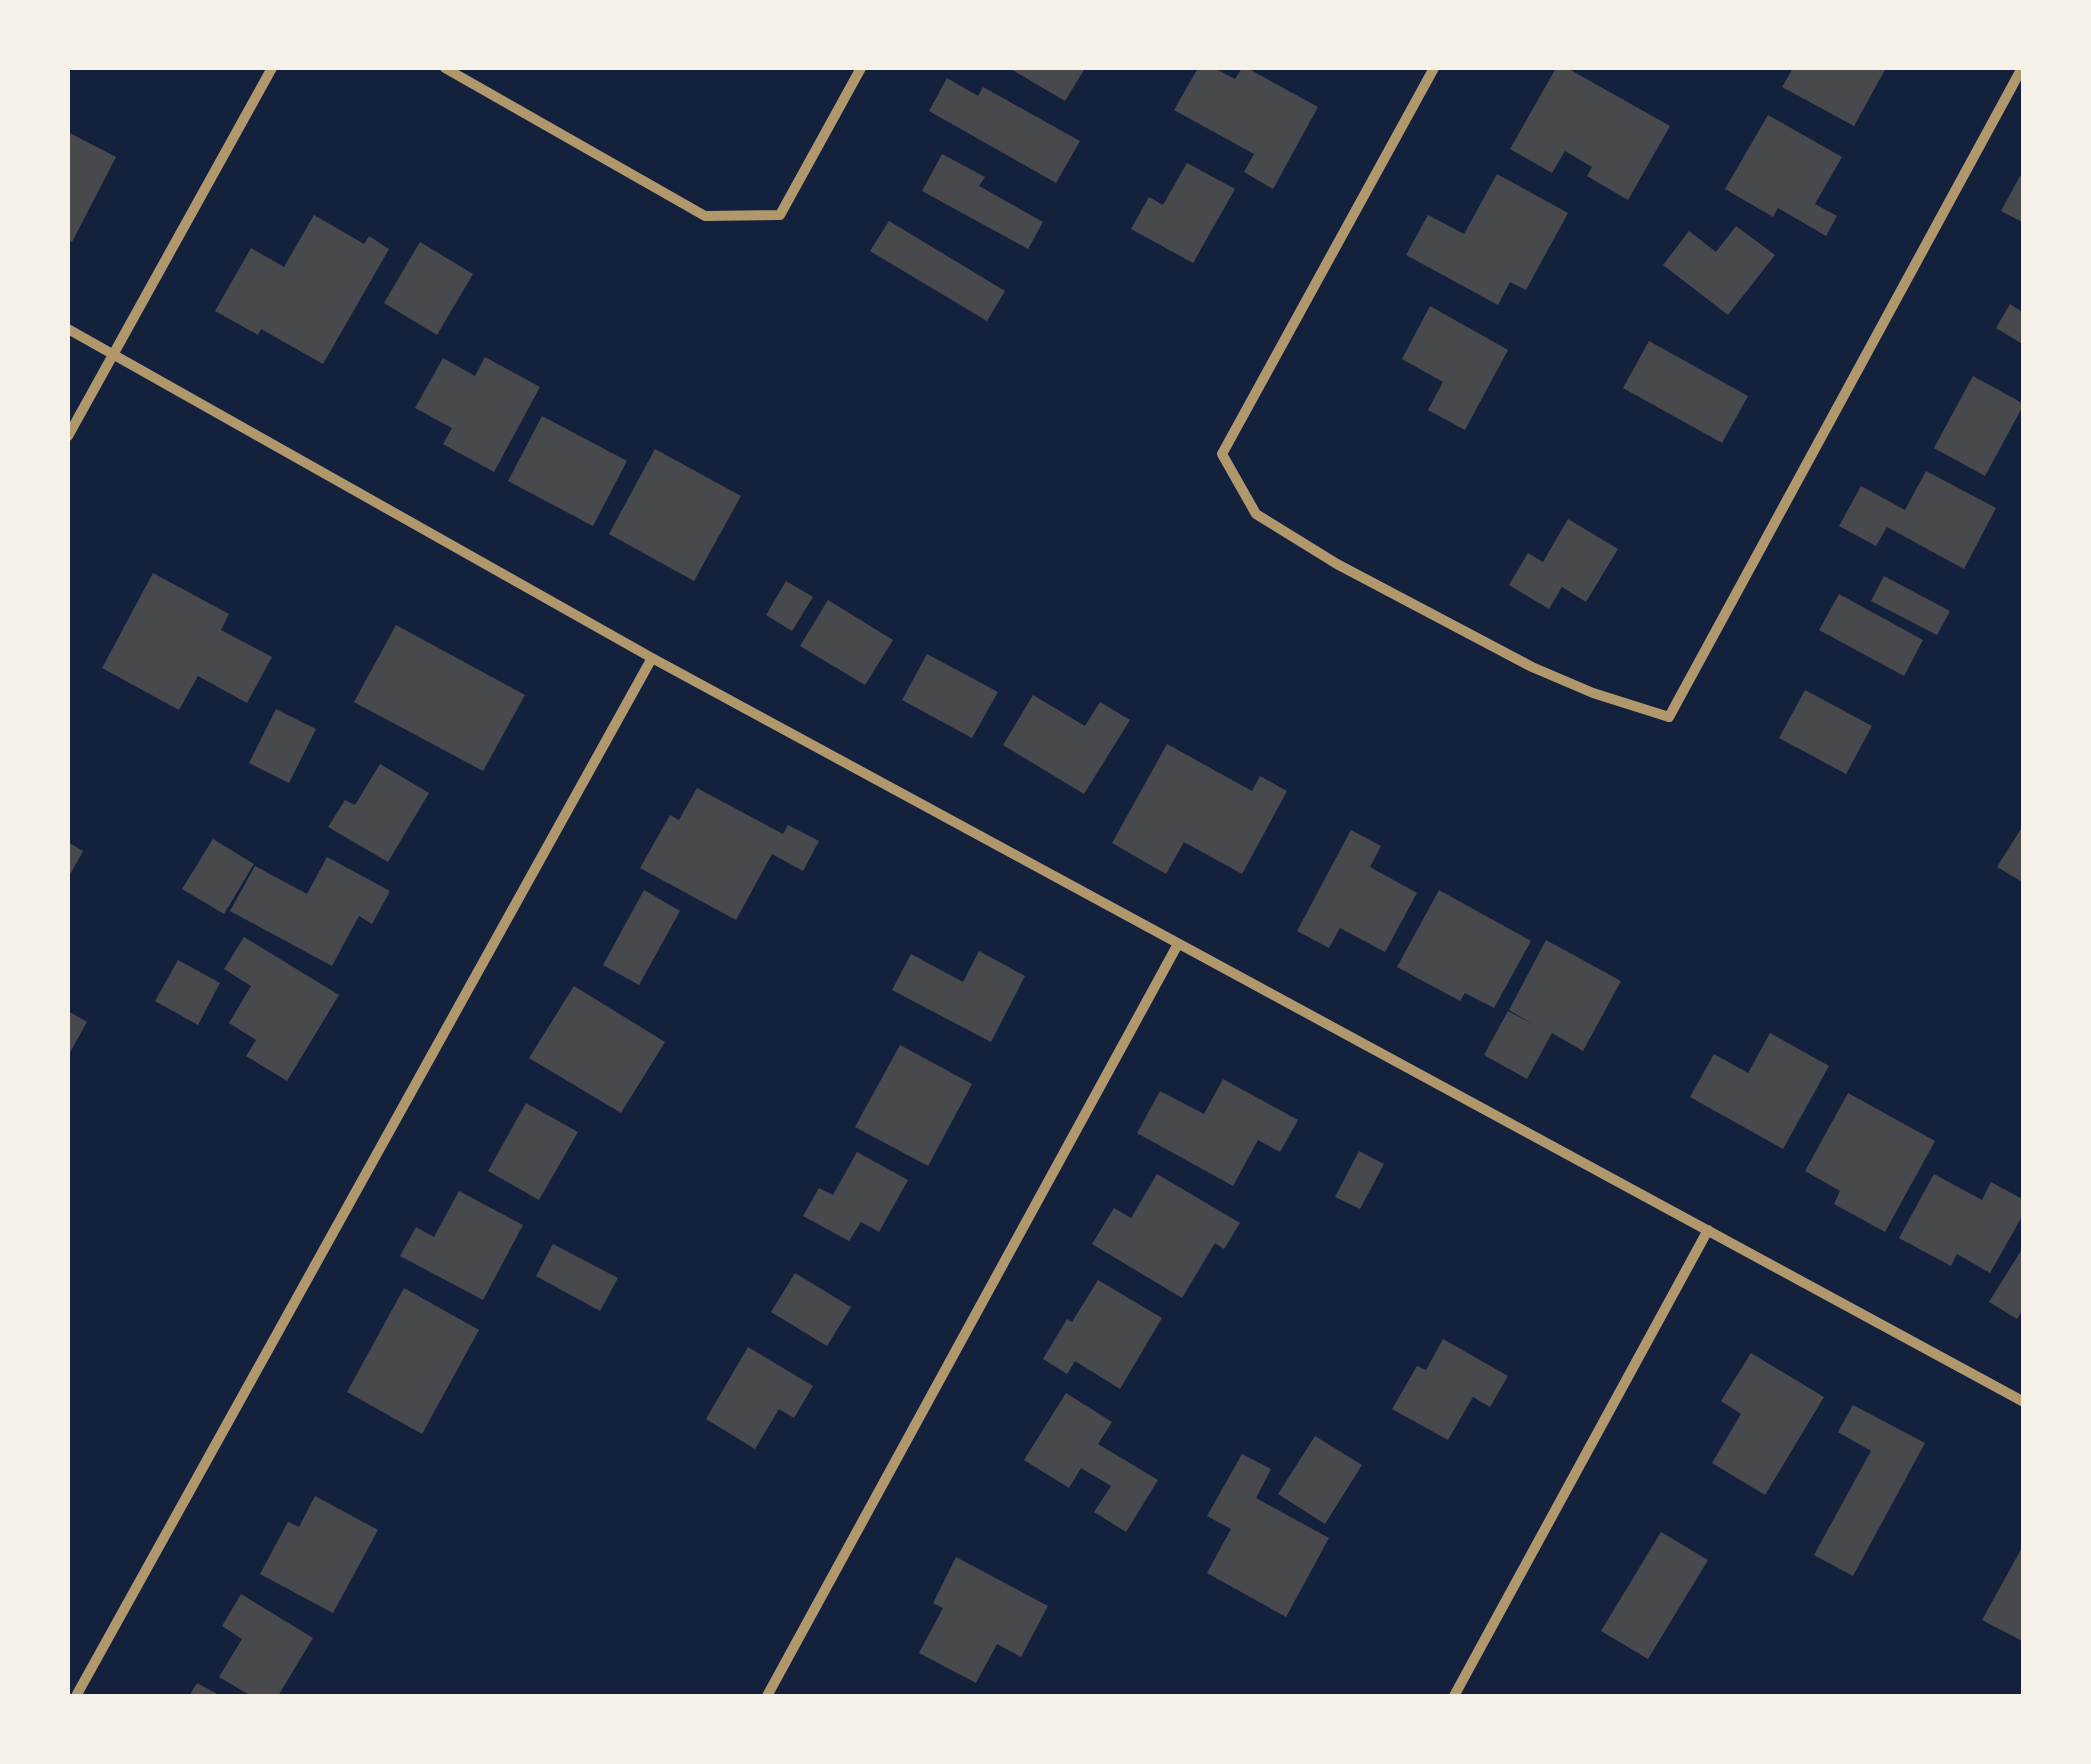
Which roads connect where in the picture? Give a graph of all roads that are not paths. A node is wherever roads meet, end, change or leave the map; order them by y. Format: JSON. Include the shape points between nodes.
{"nodes":[{"id":1,"x":272,"y":68,"type":"edge"},
{"id":2,"x":445,"y":68,"type":"edge"},
{"id":3,"x":861,"y":68,"type":"edge"},
{"id":4,"x":1434,"y":68,"type":"edge"},
{"id":5,"x":2022,"y":68,"type":"edge"},
{"id":6,"x":68,"y":329,"type":"edge"},
{"id":7,"x":112,"y":353,"type":"junction"},
{"id":8,"x":68,"y":436,"type":"edge"},
{"id":9,"x":652,"y":658,"type":"junction"},
{"id":10,"x":1178,"y":944,"type":"junction"},
{"id":11,"x":1708,"y":1230,"type":"junction"},
{"id":12,"x":2024,"y":1402,"type":"edge"},
{"id":13,"x":76,"y":1696,"type":"edge"},
{"id":14,"x":767,"y":1696,"type":"edge"},
{"id":15,"x":1454,"y":1696,"type":"edge"}],
"edges":[{"from":1,"to":7,"type":"street"},
{"from":2,"to":3,"type":"street","via":[[705,216],[780,215]]},
{"from":4,"to":5,"type":"street","via":[[1222,454],[1256,514],[1337,564],[1532,666],[1669,718]]},
{"from":6,"to":7,"type":"street"},
{"from":7,"to":8,"type":"street"},
{"from":7,"to":9,"type":"street"},
{"from":9,"to":10,"type":"street"},
{"from":9,"to":13,"type":"street"},
{"from":10,"to":11,"type":"street"},
{"from":10,"to":14,"type":"street"},
{"from":11,"to":12,"type":"street"},
{"from":11,"to":15,"type":"street"}]}
